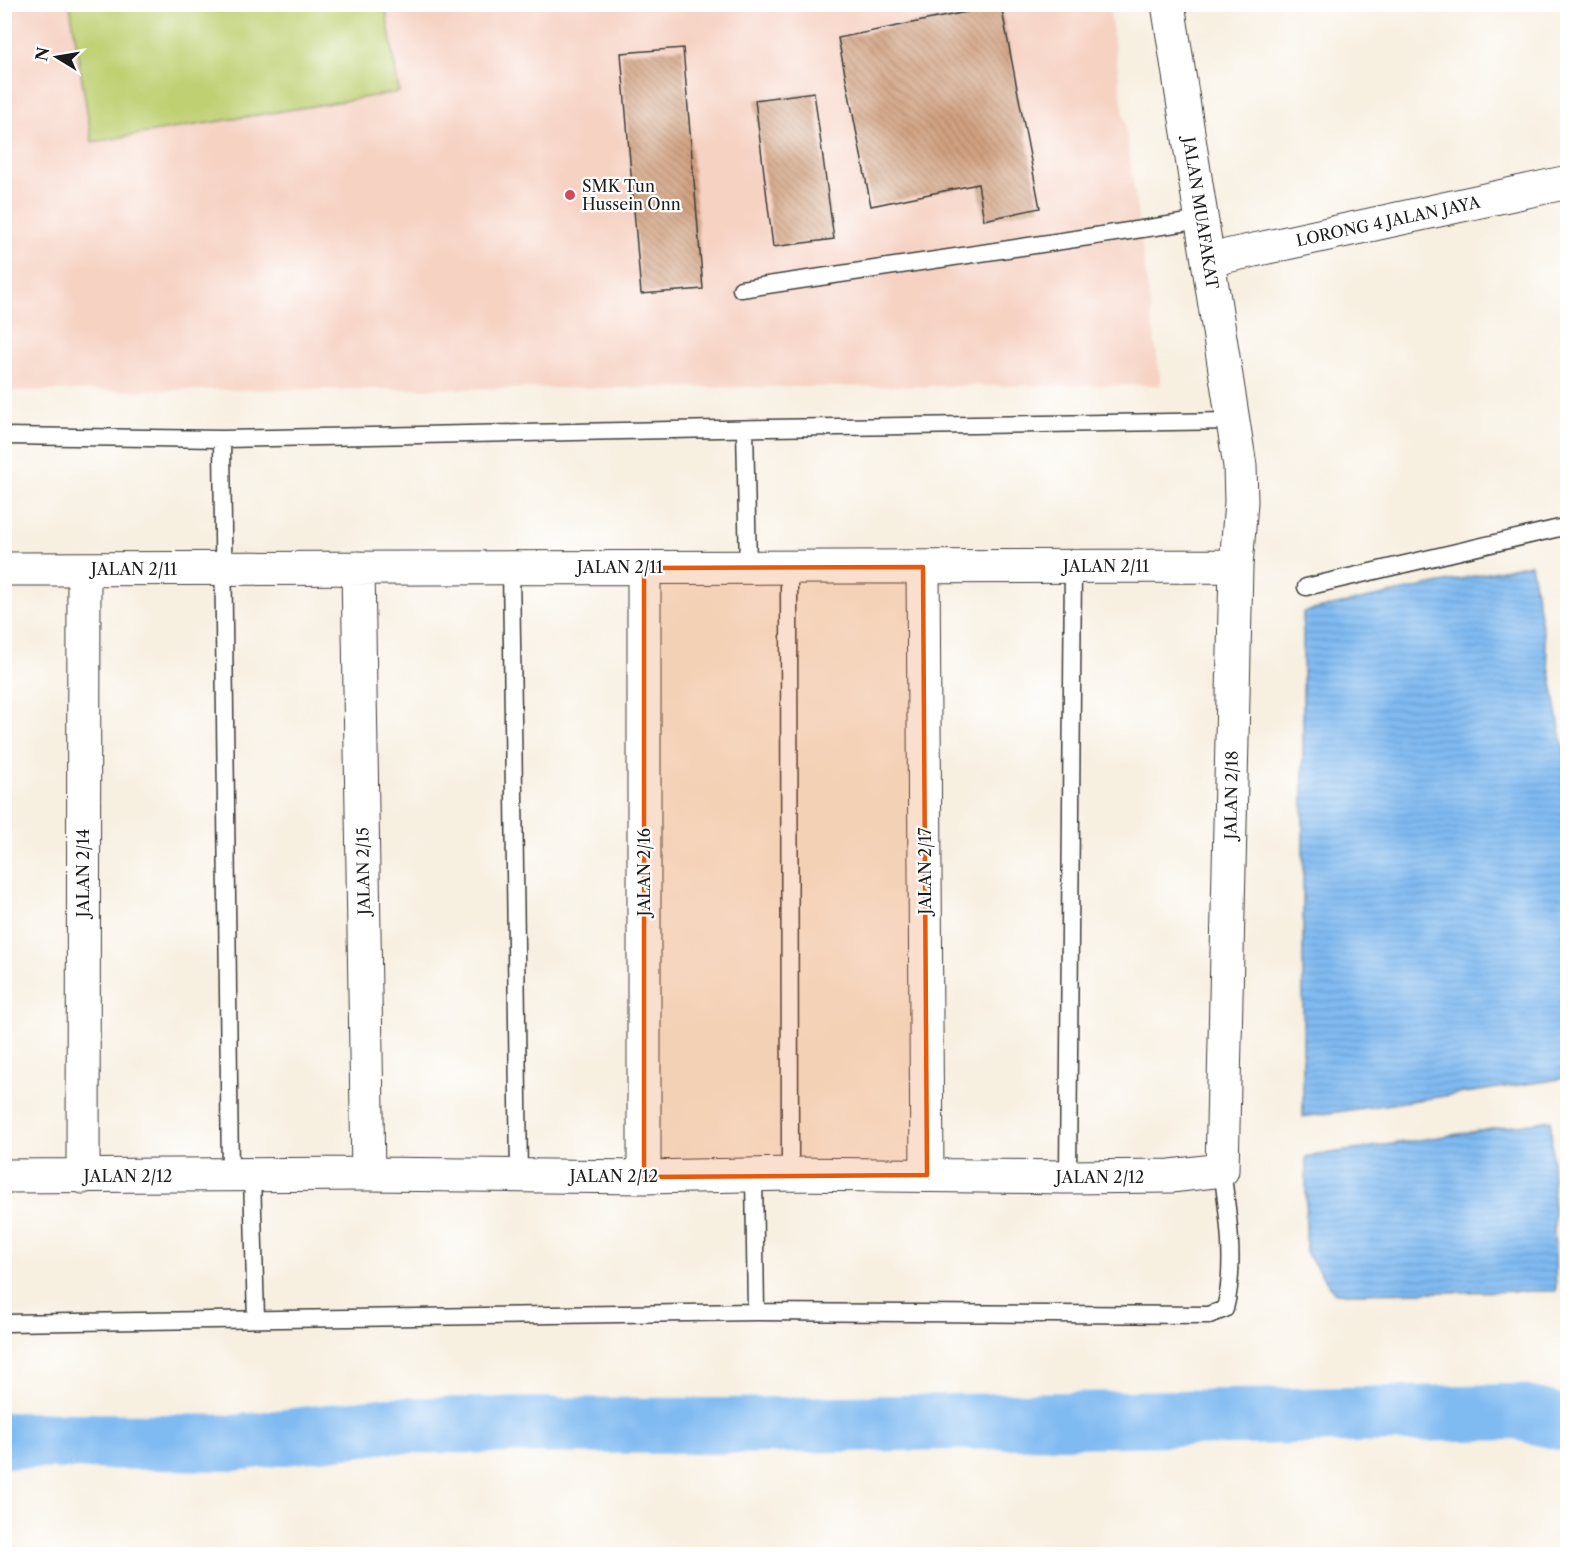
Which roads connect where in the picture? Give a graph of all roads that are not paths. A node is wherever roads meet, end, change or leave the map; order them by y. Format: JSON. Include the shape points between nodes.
{"nodes":[{"id":1,"x":1168,"y":4,"type":"edge"},
{"id":2,"x":1568,"y":182,"type":"edge"},
{"id":3,"x":1202,"y":220,"type":"junction"},
{"id":4,"x":1208,"y":260,"type":"junction"},
{"id":5,"x":741,"y":289,"type":"dead end"},
{"id":6,"x":1234,"y":421,"type":"junction"},
{"id":7,"x":745,"y":429,"type":"junction"},
{"id":8,"x":4,"y":436,"type":"edge"},
{"id":9,"x":222,"y":439,"type":"junction"},
{"id":10,"x":1568,"y":526,"type":"edge"},
{"id":11,"x":1073,"y":566,"type":"junction"},
{"id":12,"x":1236,"y":566,"type":"junction"},
{"id":13,"x":511,"y":567,"type":"junction"},
{"id":14,"x":644,"y":567,"type":"junction"},
{"id":15,"x":748,"y":567,"type":"junction"},
{"id":16,"x":789,"y":567,"type":"junction"},
{"id":17,"x":923,"y":567,"type":"junction"},
{"id":18,"x":224,"y":568,"type":"junction"},
{"id":19,"x":358,"y":568,"type":"junction"},
{"id":20,"x":4,"y":569,"type":"edge"},
{"id":21,"x":84,"y":569,"type":"junction"},
{"id":22,"x":1306,"y":587,"type":"dead end"},
{"id":23,"x":1222,"y":1170,"type":"junction"},
{"id":24,"x":368,"y":1174,"type":"junction"},
{"id":25,"x":790,"y":1174,"type":"junction"},
{"id":26,"x":519,"y":1175,"type":"junction"},
{"id":27,"x":927,"y":1175,"type":"junction"},
{"id":28,"x":4,"y":1176,"type":"edge"},
{"id":29,"x":241,"y":1176,"type":"junction"},
{"id":30,"x":754,"y":1176,"type":"junction"},
{"id":31,"x":83,"y":1177,"type":"junction"},
{"id":32,"x":644,"y":1177,"type":"junction"},
{"id":33,"x":1068,"y":1177,"type":"junction"},
{"id":34,"x":756,"y":1312,"type":"junction"},
{"id":35,"x":256,"y":1319,"type":"junction"},
{"id":36,"x":4,"y":1323,"type":"edge"}],
"edges":[{"from":1,"to":3,"type":"street","name":"JALAN MUAFAKAT"},
{"from":2,"to":4,"type":"street","name":"LORONG 4 JALAN JAYA"},
{"from":3,"to":4,"type":"street","name":"JALAN MUAFAKAT"},
{"from":3,"to":5,"type":"lane"},
{"from":4,"to":6,"type":"street","name":"JALAN MUAFAKAT"},
{"from":6,"to":7,"type":"lane"},
{"from":6,"to":12,"type":"street","name":"JALAN 2/18","via":[[1241,502]]},
{"from":7,"to":9,"type":"lane"},
{"from":7,"to":15,"type":"lane"},
{"from":8,"to":9,"type":"lane"},
{"from":9,"to":18,"type":"lane"},
{"from":10,"to":22,"type":"lane"},
{"from":11,"to":12,"type":"street","name":"JALAN 2/11"},
{"from":11,"to":17,"type":"street","name":"JALAN 2/11"},
{"from":11,"to":33,"type":"lane"},
{"from":12,"to":23,"type":"street","name":"JALAN 2/18"},
{"from":13,"to":14,"type":"street","name":"JALAN 2/11"},
{"from":13,"to":19,"type":"street","name":"JALAN 2/11"},
{"from":13,"to":26,"type":"lane"},
{"from":14,"to":15,"type":"street","name":"JALAN 2/11"},
{"from":14,"to":32,"type":"street","name":"JALAN 2/16"},
{"from":15,"to":16,"type":"street","name":"JALAN 2/11"},
{"from":16,"to":17,"type":"street","name":"JALAN 2/11"},
{"from":16,"to":25,"type":"lane"},
{"from":17,"to":27,"type":"street","name":"JALAN 2/17"},
{"from":18,"to":19,"type":"street","name":"JALAN 2/11"},
{"from":18,"to":21,"type":"street","name":"JALAN 2/11"},
{"from":18,"to":29,"type":"lane"},
{"from":19,"to":24,"type":"street","name":"JALAN 2/15"},
{"from":20,"to":21,"type":"street","name":"JALAN 2/11"},
{"from":21,"to":31,"type":"street","name":"JALAN 2/14"},
{"from":23,"to":33,"type":"street","name":"JALAN 2/12","via":[[1171,1176]]},
{"from":23,"to":34,"type":"lane","via":[[1228,1211],[1230,1289],[1225,1309],[1209,1316]]},
{"from":24,"to":26,"type":"street","name":"JALAN 2/12"},
{"from":24,"to":29,"type":"street","name":"JALAN 2/12"},
{"from":25,"to":27,"type":"street","name":"JALAN 2/12"},
{"from":25,"to":30,"type":"street","name":"JALAN 2/12"},
{"from":26,"to":32,"type":"street","name":"JALAN 2/12"},
{"from":27,"to":33,"type":"street","name":"JALAN 2/12"},
{"from":28,"to":31,"type":"street","name":"JALAN 2/12"},
{"from":29,"to":31,"type":"street","name":"JALAN 2/12"},
{"from":29,"to":35,"type":"lane"},
{"from":30,"to":32,"type":"street","name":"JALAN 2/12"},
{"from":30,"to":34,"type":"lane"},
{"from":34,"to":35,"type":"lane"},
{"from":35,"to":36,"type":"lane"}]}
